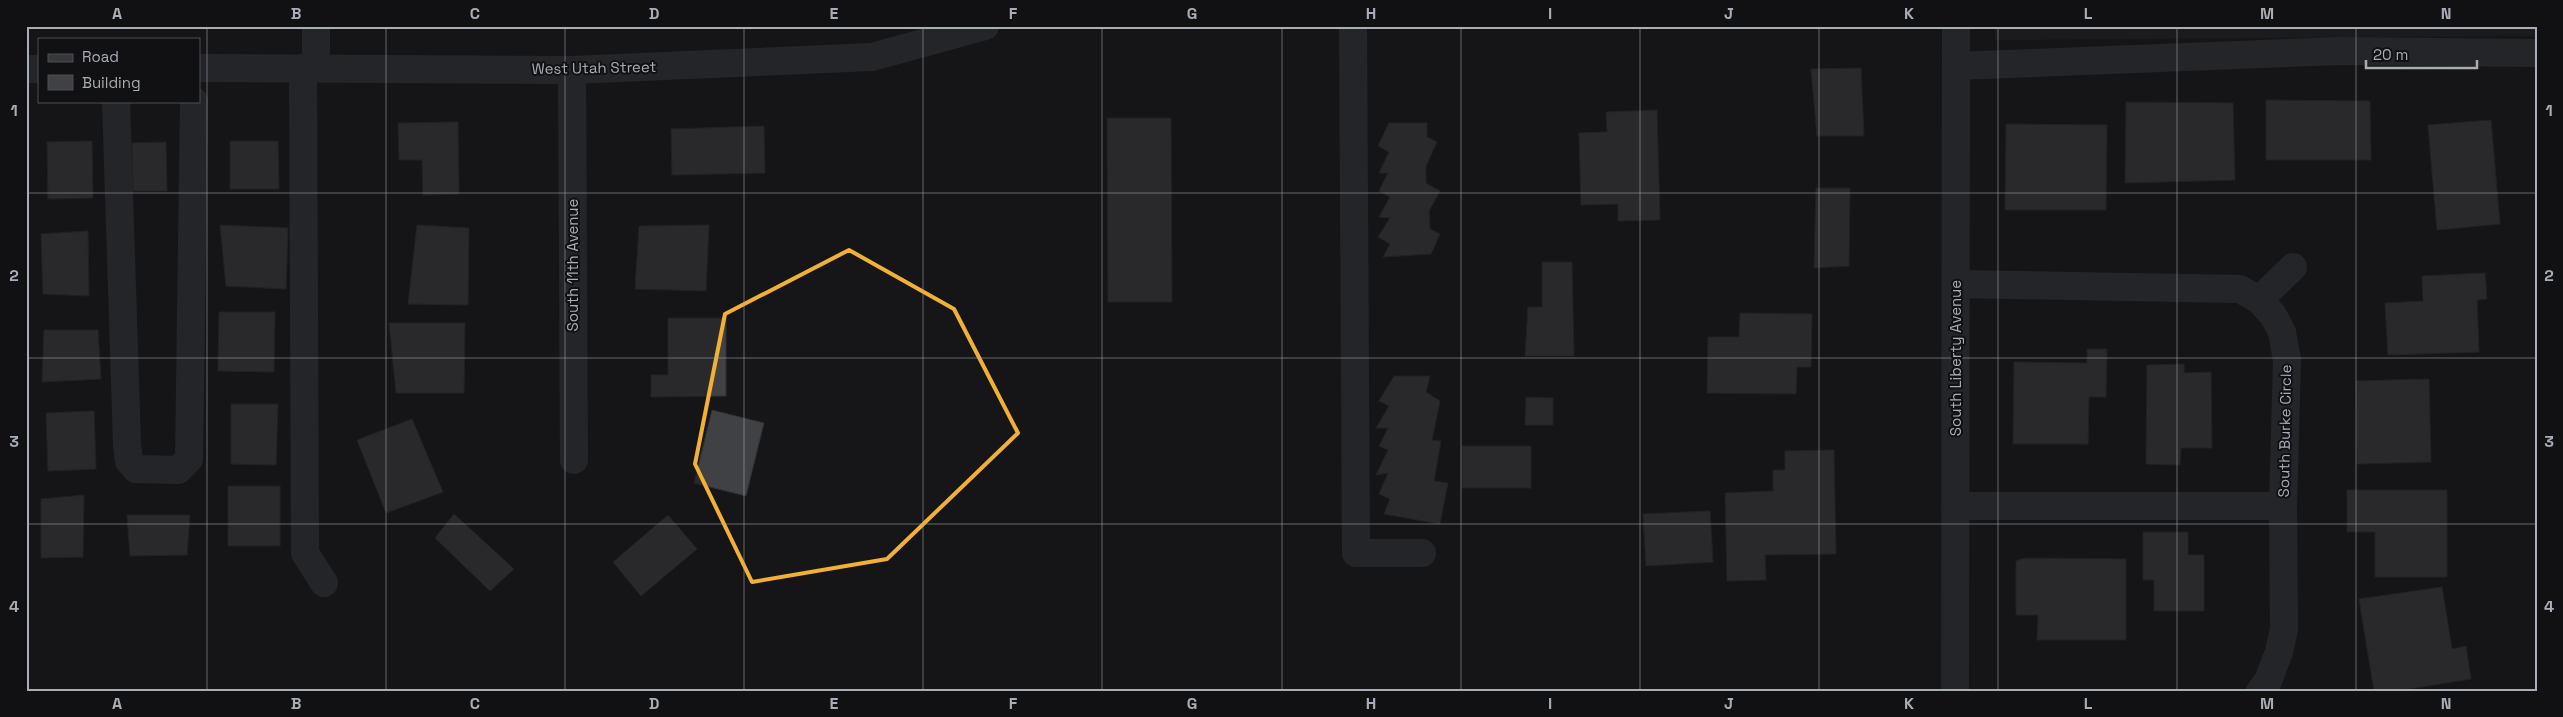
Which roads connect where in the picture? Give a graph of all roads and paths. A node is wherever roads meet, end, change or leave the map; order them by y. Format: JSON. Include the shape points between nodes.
{"nodes":[{"id":1,"x":316,"y":26,"type":"edge"},
{"id":2,"x":985,"y":26,"type":"edge"},
{"id":3,"x":1353,"y":26,"type":"edge"},
{"id":4,"x":1956,"y":26,"type":"edge"},
{"id":5,"x":2537,"y":53,"type":"edge"},
{"id":6,"x":1956,"y":66,"type":"junction"},
{"id":7,"x":200,"y":68,"type":"edge"},
{"id":8,"x":309,"y":68,"type":"junction"},
{"id":9,"x":572,"y":70,"type":"junction"},
{"id":10,"x":116,"y":102,"type":"edge"},
{"id":11,"x":194,"y":102,"type":"edge"},
{"id":12,"x":2293,"y":266,"type":"dead end"},
{"id":13,"x":1956,"y":284,"type":"junction"},
{"id":14,"x":2259,"y":300,"type":"junction"},
{"id":15,"x":574,"y":460,"type":"dead end"},
{"id":16,"x":1955,"y":506,"type":"junction"},
{"id":17,"x":2283,"y":506,"type":"junction"},
{"id":18,"x":1422,"y":553,"type":"dead end"},
{"id":19,"x":324,"y":583,"type":"dead end"},
{"id":20,"x":1955,"y":691,"type":"edge"},
{"id":21,"x":2260,"y":691,"type":"edge"}],
"edges":[{"from":1,"to":8,"type":"street"},
{"from":2,"to":9,"type":"street","name":"West Utah Street","via":[[872,57]]},
{"from":3,"to":18,"type":"street","via":[[1356,552]]},
{"from":4,"to":6,"type":"street","name":"South Liberty Avenue"},
{"from":5,"to":6,"type":"street","via":[[2340,51]]},
{"from":6,"to":13,"type":"street","name":"South Liberty Avenue"},
{"from":7,"to":8,"type":"street","name":"West Utah Street"},
{"from":8,"to":9,"type":"street","name":"West Utah Street"},
{"from":8,"to":19,"type":"street","via":[[305,552]]},
{"from":9,"to":15,"type":"street","name":"South 11th Avenue"},
{"from":10,"to":11,"type":"street","via":[[129,460],[136,469],[178,470],[189,459]]},
{"from":12,"to":14,"type":"street"},
{"from":13,"to":14,"type":"street","name":"South Burke Circle","via":[[2240,289]]},
{"from":13,"to":16,"type":"street","name":"South Liberty Avenue"},
{"from":14,"to":17,"type":"street","name":"South Burke Circle","via":[[2273,315],[2282,332],[2287,360]]},
{"from":16,"to":17,"type":"street"},
{"from":16,"to":20,"type":"street","name":"South Liberty Avenue"},
{"from":17,"to":21,"type":"street","name":"South Burke Circle","via":[[2284,629],[2268,681]]}]}
